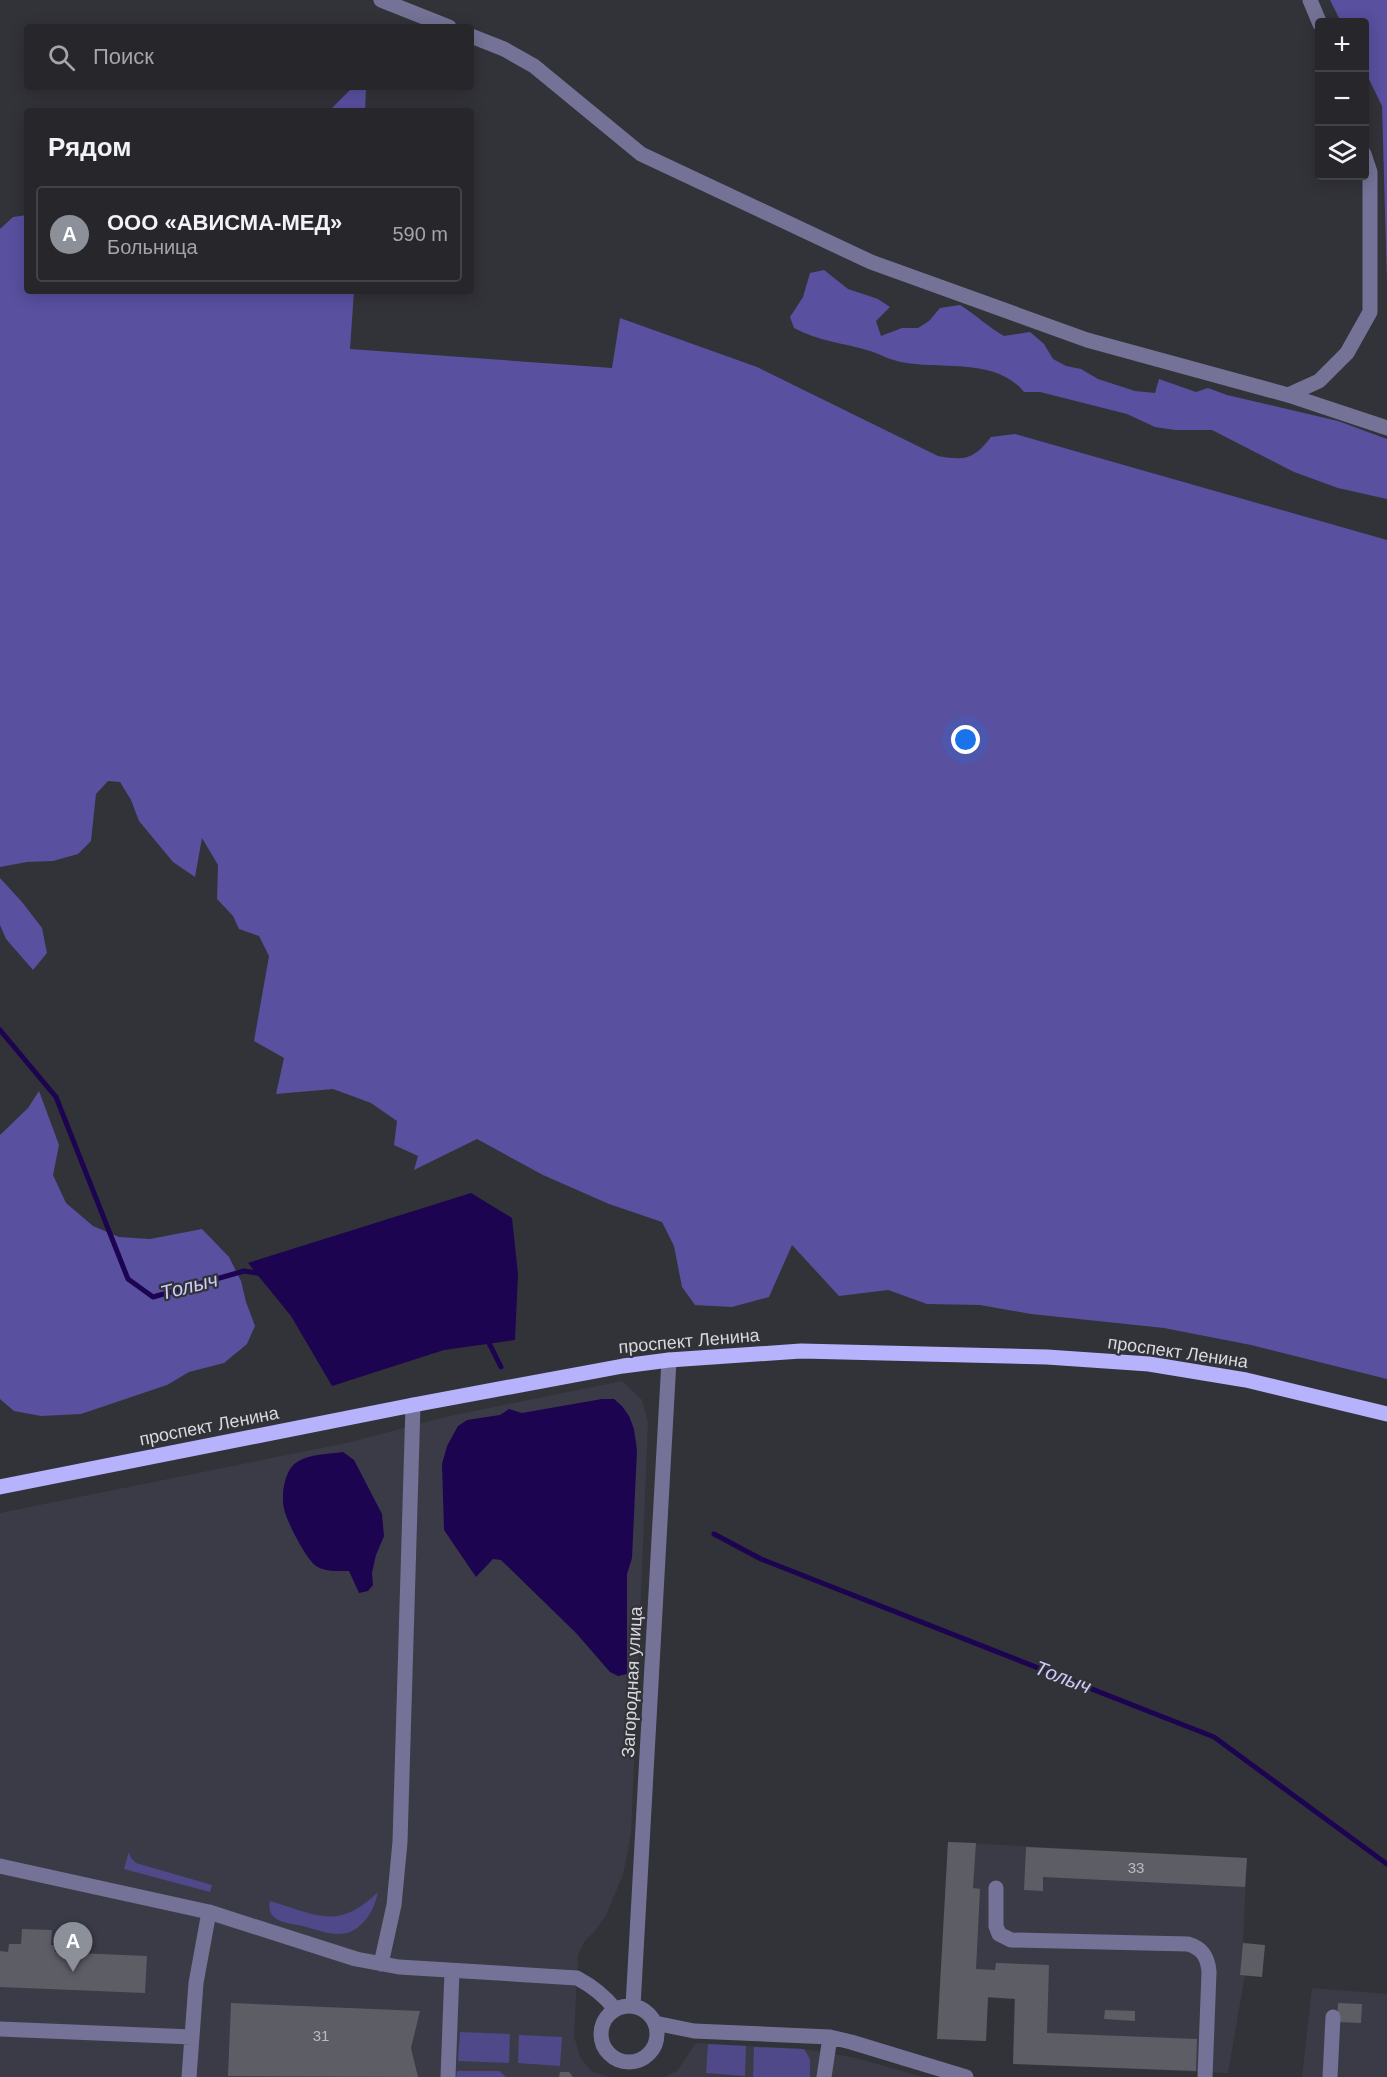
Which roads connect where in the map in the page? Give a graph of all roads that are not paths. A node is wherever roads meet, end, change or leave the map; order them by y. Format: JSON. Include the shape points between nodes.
{"nodes":[{"id":1,"x":381,"y":0,"type":"edge"},
{"id":2,"x":1310,"y":0,"type":"edge"},
{"id":3,"x":1318,"y":18,"type":"edge"},
{"id":4,"x":441,"y":24,"type":"edge"},
{"id":5,"x":474,"y":37,"type":"edge"},
{"id":6,"x":1369,"y":168,"type":"edge"},
{"id":7,"x":1288,"y":394,"type":"junction"},
{"id":8,"x":1387,"y":428,"type":"edge"},
{"id":9,"x":669,"y":1360,"type":"junction"},
{"id":10,"x":413,"y":1405,"type":"junction"},
{"id":11,"x":1387,"y":1414,"type":"edge"},
{"id":12,"x":0,"y":1487,"type":"edge"},
{"id":13,"x":0,"y":1866,"type":"edge"},
{"id":14,"x":996,"y":1888,"type":"dead end"},
{"id":15,"x":209,"y":1912,"type":"junction"},
{"id":16,"x":381,"y":1964,"type":"junction"},
{"id":17,"x":452,"y":1971,"type":"junction"},
{"id":18,"x":633,"y":2006,"type":"junction"},
{"id":19,"x":615,"y":2009,"type":"junction"},
{"id":20,"x":1333,"y":2017,"type":"dead end"},
{"id":21,"x":655,"y":2023,"type":"junction"},
{"id":22,"x":0,"y":2029,"type":"edge"},
{"id":23,"x":192,"y":2037,"type":"junction"},
{"id":24,"x":830,"y":2037,"type":"junction"},
{"id":25,"x":189,"y":2077,"type":"edge"},
{"id":26,"x":448,"y":2077,"type":"edge"},
{"id":27,"x":824,"y":2077,"type":"edge"},
{"id":28,"x":966,"y":2077,"type":"edge"},
{"id":29,"x":1205,"y":2077,"type":"edge"},
{"id":30,"x":1330,"y":2077,"type":"edge"}],
"edges":[{"from":1,"to":4,"type":"street"},
{"from":2,"to":3,"type":"street"},
{"from":5,"to":7,"type":"street","via":[[534,66],[641,154],[871,262],[1087,340]]},
{"from":6,"to":7,"type":"street","via":[[1370,312],[1347,353],[1319,381]]},
{"from":7,"to":8,"type":"street"},
{"from":9,"to":10,"type":"main road","name":"проспект Ленина"},
{"from":9,"to":11,"type":"main road","name":"проспект Ленина","via":[[801,1351],[1137,1363],[1246,1380]]},
{"from":9,"to":18,"type":"street","name":"Загородная улица"},
{"from":10,"to":12,"type":"main road","name":"проспект Ленина"},
{"from":10,"to":16,"type":"street","via":[[400,1842],[394,1905]]},
{"from":13,"to":15,"type":"street"},
{"from":14,"to":29,"type":"street","via":[[996,1926],[999,1934],[1011,1940],[1188,1944],[1203,1952],[1209,1972]]},
{"from":15,"to":16,"type":"street"},
{"from":15,"to":23,"type":"street","via":[[198,1967]]},
{"from":16,"to":17,"type":"street"},
{"from":17,"to":19,"type":"street","via":[[577,1978]]},
{"from":17,"to":26,"type":"street"},
{"from":18,"to":19,"type":"street"},
{"from":18,"to":21,"type":"street","via":[[650,2015]]},
{"from":19,"to":21,"type":"street","via":[[600,2031],[604,2048],[618,2060],[637,2061],[652,2050]]},
{"from":20,"to":30,"type":"street"},
{"from":21,"to":24,"type":"street","via":[[694,2031]]},
{"from":22,"to":23,"type":"street"},
{"from":23,"to":25,"type":"street"},
{"from":24,"to":27,"type":"street"},
{"from":24,"to":28,"type":"street"}]}
